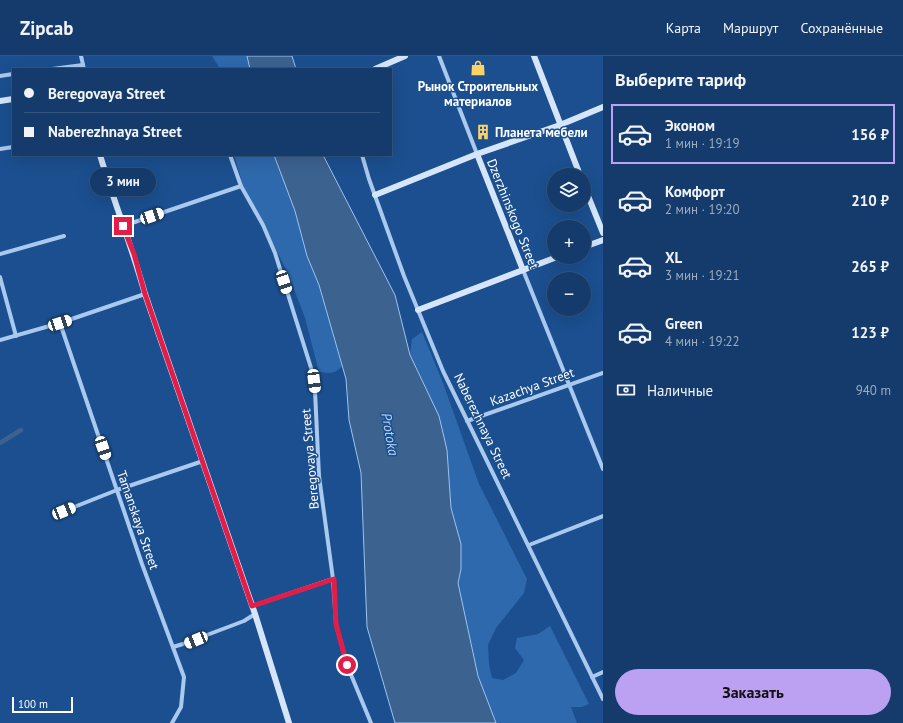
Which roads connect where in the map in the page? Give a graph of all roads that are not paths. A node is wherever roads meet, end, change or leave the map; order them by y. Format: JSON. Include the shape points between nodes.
{"nodes":[{"id":1,"x":81,"y":56,"type":"edge"},
{"id":2,"x":405,"y":56,"type":"edge"},
{"id":3,"x":439,"y":56,"type":"edge"},
{"id":4,"x":534,"y":56,"type":"edge"},
{"id":5,"x":84,"y":67,"type":"edge"},
{"id":6,"x":68,"y":68,"type":"edge"},
{"id":7,"x":377,"y":68,"type":"edge"},
{"id":8,"x":12,"y":74,"type":"edge"},
{"id":9,"x":0,"y":76,"type":"edge"},
{"id":10,"x":12,"y":99,"type":"edge"},
{"id":11,"x":0,"y":101,"type":"edge"},
{"id":12,"x":603,"y":107,"type":"edge"},
{"id":13,"x":560,"y":125,"type":"junction"},
{"id":14,"x":12,"y":147,"type":"edge"},
{"id":15,"x":0,"y":149,"type":"edge"},
{"id":16,"x":477,"y":154,"type":"junction"},
{"id":17,"x":100,"y":156,"type":"edge"},
{"id":18,"x":230,"y":156,"type":"edge"},
{"id":19,"x":362,"y":156,"type":"edge"},
{"id":20,"x":577,"y":168,"type":"edge"},
{"id":21,"x":241,"y":186,"type":"junction"},
{"id":22,"x":375,"y":195,"type":"junction"},
{"id":23,"x":591,"y":204,"type":"edge"},
{"id":24,"x":123,"y":226,"type":"junction"},
{"id":25,"x":603,"y":234,"type":"edge"},
{"id":26,"x":64,"y":236,"type":"dead end"},
{"id":27,"x":603,"y":240,"type":"edge"},
{"id":28,"x":591,"y":244,"type":"edge"},
{"id":29,"x":0,"y":254,"type":"edge"},
{"id":30,"x":547,"y":261,"type":"edge"},
{"id":31,"x":523,"y":270,"type":"junction"},
{"id":32,"x":0,"y":277,"type":"edge"},
{"id":33,"x":145,"y":294,"type":"junction"},
{"id":34,"x":418,"y":310,"type":"junction"},
{"id":35,"x":60,"y":323,"type":"junction"},
{"id":36,"x":16,"y":336,"type":"junction"},
{"id":37,"x":0,"y":340,"type":"edge"},
{"id":38,"x":603,"y":372,"type":"edge"},
{"id":39,"x":569,"y":384,"type":"junction"},
{"id":40,"x":467,"y":421,"type":"junction"},
{"id":41,"x":203,"y":461,"type":"junction"},
{"id":42,"x":603,"y":469,"type":"edge"},
{"id":43,"x":117,"y":490,"type":"junction"},
{"id":44,"x":64,"y":511,"type":"dead end"},
{"id":45,"x":603,"y":516,"type":"edge"},
{"id":46,"x":528,"y":545,"type":"junction"},
{"id":47,"x":334,"y":579,"type":"junction"},
{"id":48,"x":252,"y":606,"type":"junction"},
{"id":49,"x":255,"y":614,"type":"junction"},
{"id":50,"x":173,"y":647,"type":"junction"},
{"id":51,"x":603,"y":672,"type":"edge"},
{"id":52,"x":592,"y":677,"type":"junction"},
{"id":53,"x":603,"y":699,"type":"edge"},
{"id":54,"x":172,"y":723,"type":"edge"},
{"id":55,"x":289,"y":723,"type":"edge"},
{"id":56,"x":371,"y":723,"type":"edge"}],
"edges":[{"from":1,"to":5,"type":"street"},
{"from":2,"to":7,"type":"street"},
{"from":3,"to":16,"type":"street","name":"Dzerzhinskogo Street"},
{"from":4,"to":13,"type":"street"},
{"from":5,"to":6,"type":"street"},
{"from":8,"to":9,"type":"street"},
{"from":10,"to":11,"type":"street"},
{"from":12,"to":13,"type":"street"},
{"from":13,"to":16,"type":"street"},
{"from":13,"to":20,"type":"street"},
{"from":14,"to":15,"type":"street"},
{"from":16,"to":22,"type":"street"},
{"from":16,"to":31,"type":"street","name":"Dzerzhinskogo Street"},
{"from":17,"to":24,"type":"street"},
{"from":18,"to":21,"type":"street","name":"Beregovaya Street"},
{"from":19,"to":22,"type":"street","name":"Naberezhnaya Street"},
{"from":21,"to":24,"type":"street"},
{"from":21,"to":47,"type":"street","name":"Beregovaya Street","via":[[275,253],[312,371],[319,476]]},
{"from":22,"to":34,"type":"street","name":"Naberezhnaya Street"},
{"from":23,"to":25,"type":"street"},
{"from":24,"to":33,"type":"street"},
{"from":26,"to":29,"type":"street"},
{"from":27,"to":28,"type":"street"},
{"from":30,"to":31,"type":"street"},
{"from":31,"to":34,"type":"street"},
{"from":31,"to":39,"type":"street","name":"Dzerzhinskogo Street"},
{"from":32,"to":36,"type":"street"},
{"from":33,"to":35,"type":"street"},
{"from":33,"to":41,"type":"street"},
{"from":34,"to":40,"type":"street","name":"Naberezhnaya Street"},
{"from":35,"to":36,"type":"street"},
{"from":35,"to":43,"type":"street","name":"Tamanskaya Street"},
{"from":36,"to":37,"type":"street"},
{"from":38,"to":39,"type":"street","name":"Kazachya Street"},
{"from":39,"to":40,"type":"street","name":"Kazachya Street"},
{"from":39,"to":42,"type":"street","name":"Dzerzhinskogo Street"},
{"from":40,"to":46,"type":"street","name":"Naberezhnaya Street"},
{"from":41,"to":43,"type":"street"},
{"from":41,"to":48,"type":"street"},
{"from":43,"to":44,"type":"street"},
{"from":43,"to":50,"type":"street","name":"Tamanskaya Street"},
{"from":45,"to":46,"type":"street"},
{"from":46,"to":52,"type":"street","name":"Naberezhnaya Street"},
{"from":47,"to":48,"type":"street"},
{"from":47,"to":56,"type":"street","name":"Beregovaya Street","via":[[336,624],[343,651]]},
{"from":48,"to":49,"type":"street"},
{"from":49,"to":50,"type":"street","via":[[244,621]]},
{"from":49,"to":55,"type":"street"},
{"from":50,"to":54,"type":"street","name":"Tamanskaya Street","via":[[184,677],[181,707]]},
{"from":51,"to":52,"type":"street"},
{"from":52,"to":53,"type":"street","name":"Naberezhnaya Street"}]}
